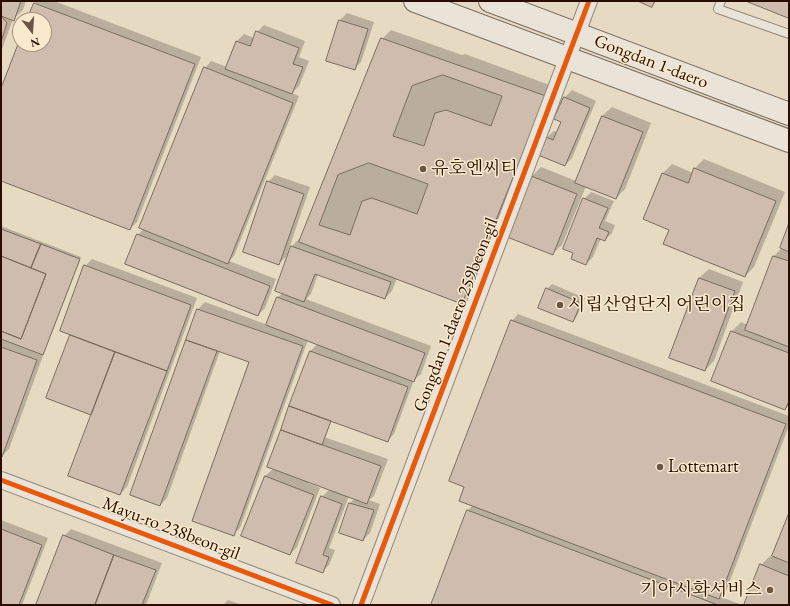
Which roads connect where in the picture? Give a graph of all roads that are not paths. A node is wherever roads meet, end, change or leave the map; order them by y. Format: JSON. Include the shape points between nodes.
{"nodes":[{"id":1,"x":415,"y":1,"type":"edge"},
{"id":2,"x":490,"y":1,"type":"edge"},
{"id":3,"x":589,"y":1,"type":"edge"},
{"id":4,"x":721,"y":1,"type":"edge"},
{"id":5,"x":577,"y":34,"type":"junction"},
{"id":6,"x":789,"y":34,"type":"edge"},
{"id":7,"x":568,"y":58,"type":"junction"},
{"id":8,"x":789,"y":114,"type":"edge"},
{"id":9,"x":789,"y":142,"type":"edge"},
{"id":10,"x":1,"y":480,"type":"edge"},
{"id":11,"x":332,"y":605,"type":"edge"},
{"id":12,"x":361,"y":605,"type":"edge"}],
"edges":[{"from":1,"to":7,"type":"main road"},
{"from":2,"to":5,"type":"main road","name":"Gongdan 1-daero"},
{"from":3,"to":5,"type":"street","name":"Gongdan 1-daero 259beon-gil"},
{"from":4,"to":6,"type":"lane","via":[[718,9]]},
{"from":5,"to":7,"type":"street","name":"Gongdan 1-daero 259beon-gil"},
{"from":5,"to":8,"type":"main road","name":"Gongdan 1-daero"},
{"from":7,"to":9,"type":"main road"},
{"from":7,"to":12,"type":"street","name":"Gongdan 1-daero 259beon-gil"},
{"from":10,"to":11,"type":"street","name":"Mayu-ro 238beon-gil"}]}
